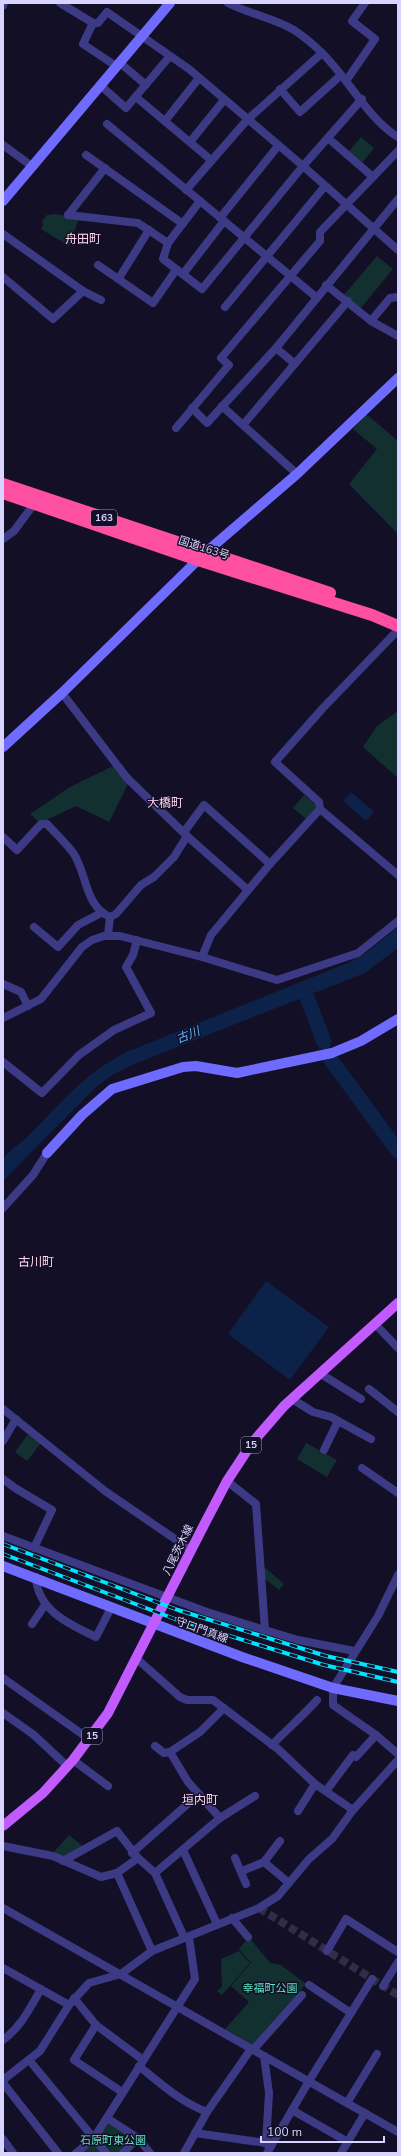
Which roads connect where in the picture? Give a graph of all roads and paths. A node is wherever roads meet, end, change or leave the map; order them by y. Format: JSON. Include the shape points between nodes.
{"nodes":[{"id":1,"x":4,"y":3,"type":"edge"},
{"id":2,"x":60,"y":3,"type":"edge"},
{"id":3,"x":170,"y":3,"type":"edge"},
{"id":4,"x":228,"y":3,"type":"edge"},
{"id":5,"x":365,"y":3,"type":"edge"},
{"id":6,"x":3,"y":6,"type":"edge"},
{"id":7,"x":93,"y":22,"type":"junction"},
{"id":8,"x":142,"y":35,"type":"junction"},
{"id":9,"x":322,"y":53,"type":"junction"},
{"id":10,"x":170,"y":56,"type":"junction"},
{"id":11,"x":118,"y":64,"type":"junction"},
{"id":12,"x":199,"y":78,"type":"junction"},
{"id":13,"x":344,"y":78,"type":"junction"},
{"id":14,"x":100,"y":85,"type":"junction"},
{"id":15,"x":146,"y":85,"type":"junction"},
{"id":16,"x":280,"y":89,"type":"junction"},
{"id":17,"x":136,"y":97,"type":"junction"},
{"id":18,"x":362,"y":99,"type":"junction"},
{"id":19,"x":224,"y":100,"type":"junction"},
{"id":20,"x":247,"y":120,"type":"junction"},
{"id":21,"x":165,"y":121,"type":"junction"},
{"id":22,"x":107,"y":124,"type":"dead end"},
{"id":23,"x":398,"y":137,"type":"edge"},
{"id":24,"x":328,"y":138,"type":"junction"},
{"id":25,"x":190,"y":142,"type":"junction"},
{"id":26,"x":3,"y":145,"type":"edge"},
{"id":27,"x":278,"y":146,"type":"junction"},
{"id":28,"x":398,"y":151,"type":"edge"},
{"id":29,"x":86,"y":155,"type":"dead end"},
{"id":30,"x":211,"y":160,"type":"junction"},
{"id":31,"x":303,"y":166,"type":"junction"},
{"id":32,"x":33,"y":167,"type":"junction"},
{"id":33,"x":104,"y":168,"type":"junction"},
{"id":34,"x":373,"y":177,"type":"junction"},
{"id":35,"x":326,"y":186,"type":"junction"},
{"id":36,"x":186,"y":190,"type":"junction"},
{"id":37,"x":398,"y":199,"type":"edge"},
{"id":38,"x":3,"y":201,"type":"edge"},
{"id":39,"x":200,"y":201,"type":"junction"},
{"id":40,"x":346,"y":204,"type":"junction"},
{"id":41,"x":222,"y":219,"type":"junction"},
{"id":42,"x":183,"y":224,"type":"junction"},
{"id":43,"x":374,"y":228,"type":"junction"},
{"id":44,"x":149,"y":230,"type":"junction"},
{"id":45,"x":3,"y":234,"type":"edge"},
{"id":46,"x":244,"y":238,"type":"junction"},
{"id":47,"x":168,"y":243,"type":"junction"},
{"id":48,"x":398,"y":250,"type":"edge"},
{"id":49,"x":266,"y":256,"type":"junction"},
{"id":50,"x":98,"y":265,"type":"dead end"},
{"id":51,"x":179,"y":272,"type":"junction"},
{"id":52,"x":291,"y":276,"type":"junction"},
{"id":53,"x":3,"y":277,"type":"edge"},
{"id":54,"x":119,"y":278,"type":"junction"},
{"id":55,"x":326,"y":285,"type":"junction"},
{"id":56,"x":83,"y":291,"type":"junction"},
{"id":57,"x":316,"y":297,"type":"junction"},
{"id":58,"x":398,"y":297,"type":"edge"},
{"id":59,"x":101,"y":300,"type":"dead end"},
{"id":60,"x":348,"y":301,"type":"junction"},
{"id":61,"x":225,"y":307,"type":"dead end"},
{"id":62,"x":371,"y":321,"type":"junction"},
{"id":63,"x":398,"y":336,"type":"edge"},
{"id":64,"x":276,"y":348,"type":"junction"},
{"id":65,"x":295,"y":364,"type":"junction"},
{"id":66,"x":398,"y":378,"type":"edge"},
{"id":67,"x":222,"y":406,"type":"junction"},
{"id":68,"x":192,"y":408,"type":"junction"},
{"id":69,"x":243,"y":425,"type":"junction"},
{"id":70,"x":176,"y":428,"type":"dead end"},
{"id":71,"x":297,"y":474,"type":"junction"},
{"id":72,"x":3,"y":484,"type":"edge"},
{"id":73,"x":3,"y":493,"type":"edge"},
{"id":74,"x":34,"y":504,"type":"junction"},
{"id":75,"x":3,"y":539,"type":"edge"},
{"id":76,"x":201,"y":556,"type":"junction"},
{"id":77,"x":398,"y":617,"type":"edge"},
{"id":78,"x":398,"y":626,"type":"edge"},
{"id":79,"x":398,"y":630,"type":"edge"},
{"id":80,"x":62,"y":693,"type":"junction"},
{"id":81,"x":3,"y":747,"type":"edge"},
{"id":82,"x":320,"y":809,"type":"junction"},
{"id":83,"x":186,"y":834,"type":"junction"},
{"id":84,"x":3,"y":837,"type":"edge"},
{"id":85,"x":270,"y":864,"type":"junction"},
{"id":86,"x":398,"y":875,"type":"edge"},
{"id":87,"x":248,"y":890,"type":"junction"},
{"id":88,"x":101,"y":913,"type":"junction"},
{"id":89,"x":110,"y":917,"type":"junction"},
{"id":90,"x":398,"y":921,"type":"edge"},
{"id":91,"x":34,"y":927,"type":"dead end"},
{"id":92,"x":108,"y":935,"type":"junction"},
{"id":93,"x":137,"y":940,"type":"junction"},
{"id":94,"x":202,"y":957,"type":"junction"},
{"id":95,"x":3,"y":984,"type":"edge"},
{"id":96,"x":28,"y":1006,"type":"junction"},
{"id":97,"x":3,"y":1018,"type":"edge"},
{"id":98,"x":398,"y":1019,"type":"edge"},
{"id":99,"x":3,"y":1062,"type":"edge"},
{"id":100,"x":46,"y":1154,"type":"joint"},
{"id":101,"x":3,"y":1208,"type":"edge"},
{"id":102,"x":398,"y":1303,"type":"edge"},
{"id":103,"x":375,"y":1324,"type":"junction"},
{"id":104,"x":398,"y":1348,"type":"edge"},
{"id":105,"x":320,"y":1374,"type":"junction"},
{"id":106,"x":369,"y":1389,"type":"dead end"},
{"id":107,"x":292,"y":1399,"type":"junction"},
{"id":108,"x":361,"y":1399,"type":"dead end"},
{"id":109,"x":3,"y":1409,"type":"edge"},
{"id":110,"x":398,"y":1412,"type":"edge"},
{"id":111,"x":16,"y":1419,"type":"junction"},
{"id":112,"x":338,"y":1421,"type":"junction"},
{"id":113,"x":371,"y":1439,"type":"dead end"},
{"id":114,"x":3,"y":1441,"type":"edge"},
{"id":115,"x":324,"y":1450,"type":"dead end"},
{"id":116,"x":362,"y":1468,"type":"dead end"},
{"id":117,"x":3,"y":1479,"type":"edge"},
{"id":118,"x":227,"y":1481,"type":"junction"},
{"id":119,"x":398,"y":1493,"type":"edge"},
{"id":120,"x":3,"y":1536,"type":"edge"},
{"id":121,"x":34,"y":1548,"type":"junction"},
{"id":122,"x":191,"y":1550,"type":"junction"},
{"id":123,"x":3,"y":1566,"type":"edge"},
{"id":124,"x":398,"y":1575,"type":"edge"},
{"id":125,"x":36,"y":1577,"type":"junction"},
{"id":126,"x":396,"y":1585,"type":"edge"},
{"id":127,"x":168,"y":1596,"type":"junction"},
{"id":128,"x":45,"y":1605,"type":"junction"},
{"id":129,"x":111,"y":1608,"type":"junction"},
{"id":130,"x":32,"y":1624,"type":"dead end"},
{"id":131,"x":153,"y":1624,"type":"junction"},
{"id":132,"x":265,"y":1630,"type":"junction"},
{"id":133,"x":354,"y":1651,"type":"junction"},
{"id":134,"x":137,"y":1659,"type":"junction"},
{"id":135,"x":3,"y":1678,"type":"edge"},
{"id":136,"x":333,"y":1688,"type":"junction"},
{"id":137,"x":317,"y":1700,"type":"dead end"},
{"id":138,"x":398,"y":1702,"type":"edge"},
{"id":139,"x":224,"y":1708,"type":"junction"},
{"id":140,"x":3,"y":1713,"type":"edge"},
{"id":141,"x":376,"y":1735,"type":"junction"},
{"id":142,"x":89,"y":1739,"type":"junction"},
{"id":143,"x":272,"y":1745,"type":"junction"},
{"id":144,"x":155,"y":1746,"type":"dead end"},
{"id":145,"x":170,"y":1752,"type":"junction"},
{"id":146,"x":398,"y":1754,"type":"edge"},
{"id":147,"x":398,"y":1760,"type":"edge"},
{"id":148,"x":70,"y":1763,"type":"junction"},
{"id":149,"x":315,"y":1784,"type":"junction"},
{"id":150,"x":108,"y":1786,"type":"dead end"},
{"id":151,"x":326,"y":1791,"type":"junction"},
{"id":152,"x":199,"y":1794,"type":"junction"},
{"id":153,"x":255,"y":1796,"type":"dead end"},
{"id":154,"x":353,"y":1810,"type":"junction"},
{"id":155,"x":298,"y":1811,"type":"dead end"},
{"id":156,"x":220,"y":1818,"type":"junction"},
{"id":157,"x":3,"y":1826,"type":"edge"},
{"id":158,"x":280,"y":1841,"type":"dead end"},
{"id":159,"x":3,"y":1846,"type":"edge"},
{"id":160,"x":183,"y":1850,"type":"junction"},
{"id":161,"x":135,"y":1855,"type":"junction"},
{"id":162,"x":235,"y":1858,"type":"dead end"},
{"id":163,"x":63,"y":1861,"type":"junction"},
{"id":164,"x":264,"y":1862,"type":"junction"},
{"id":165,"x":242,"y":1872,"type":"junction"},
{"id":166,"x":117,"y":1873,"type":"junction"},
{"id":167,"x":155,"y":1873,"type":"junction"},
{"id":168,"x":289,"y":1883,"type":"junction"},
{"id":169,"x":246,"y":1884,"type":"dead end"},
{"id":170,"x":3,"y":1908,"type":"edge"},
{"id":171,"x":232,"y":1918,"type":"junction"},
{"id":172,"x":217,"y":1924,"type":"junction"},
{"id":173,"x":187,"y":1937,"type":"junction"},
{"id":174,"x":248,"y":1937,"type":"dead end"},
{"id":175,"x":152,"y":1951,"type":"junction"},
{"id":176,"x":327,"y":1951,"type":"dead end"},
{"id":177,"x":398,"y":1952,"type":"edge"},
{"id":178,"x":398,"y":1962,"type":"edge"},
{"id":179,"x":3,"y":1968,"type":"edge"},
{"id":180,"x":121,"y":1974,"type":"junction"},
{"id":181,"x":372,"y":1979,"type":"dead end"},
{"id":182,"x":309,"y":1985,"type":"dead end"},
{"id":183,"x":383,"y":1986,"type":"dead end"},
{"id":184,"x":41,"y":1989,"type":"junction"},
{"id":185,"x":302,"y":1995,"type":"dead end"},
{"id":186,"x":74,"y":1998,"type":"junction"},
{"id":187,"x":68,"y":2006,"type":"junction"},
{"id":188,"x":177,"y":2007,"type":"junction"},
{"id":189,"x":351,"y":2012,"type":"junction"},
{"id":190,"x":96,"y":2026,"type":"junction"},
{"id":191,"x":3,"y":2040,"type":"edge"},
{"id":192,"x":252,"y":2050,"type":"junction"},
{"id":193,"x":377,"y":2054,"type":"dead end"},
{"id":194,"x":264,"y":2056,"type":"junction"},
{"id":195,"x":29,"y":2060,"type":"junction"},
{"id":196,"x":141,"y":2063,"type":"junction"},
{"id":197,"x":3,"y":2081,"type":"edge"},
{"id":198,"x":308,"y":2081,"type":"junction"},
{"id":199,"x":122,"y":2092,"type":"junction"},
{"id":200,"x":347,"y":2103,"type":"junction"},
{"id":201,"x":292,"y":2110,"type":"junction"},
{"id":202,"x":207,"y":2112,"type":"junction"},
{"id":203,"x":365,"y":2113,"type":"junction"},
{"id":204,"x":107,"y":2118,"type":"junction"},
{"id":205,"x":398,"y":2132,"type":"edge"},
{"id":206,"x":195,"y":2133,"type":"junction"},
{"id":207,"x":94,"y":2138,"type":"junction"},
{"id":208,"x":138,"y":2138,"type":"junction"},
{"id":209,"x":3,"y":2140,"type":"edge"},
{"id":210,"x":348,"y":2142,"type":"junction"},
{"id":211,"x":268,"y":2150,"type":"edge"},
{"id":212,"x":13,"y":2153,"type":"edge"},
{"id":213,"x":58,"y":2153,"type":"edge"},
{"id":214,"x":76,"y":2153,"type":"edge"},
{"id":215,"x":106,"y":2153,"type":"edge"},
{"id":216,"x":123,"y":2153,"type":"edge"},
{"id":217,"x":150,"y":2153,"type":"edge"},
{"id":218,"x":184,"y":2153,"type":"edge"},
{"id":219,"x":341,"y":2153,"type":"edge"}],
"edges":[{"from":1,"to":6,"type":"street"},
{"from":2,"to":7,"type":"street"},
{"from":3,"to":8,"type":"street"},
{"from":4,"to":9,"type":"street","via":[[294,30]]},
{"from":5,"to":13,"type":"street","via":[[352,21],[376,39]]},
{"from":7,"to":8,"type":"street","via":[[98,23],[107,12]]},
{"from":7,"to":11,"type":"street","via":[[83,44]]},
{"from":8,"to":10,"type":"street"},
{"from":8,"to":11,"type":"street"},
{"from":9,"to":13,"type":"street"},
{"from":9,"to":16,"type":"street"},
{"from":10,"to":12,"type":"street"},
{"from":10,"to":15,"type":"street"},
{"from":11,"to":14,"type":"street"},
{"from":11,"to":15,"type":"street"},
{"from":12,"to":19,"type":"street"},
{"from":12,"to":21,"type":"street"},
{"from":13,"to":16,"type":"street","via":[[300,112]]},
{"from":13,"to":18,"type":"street"},
{"from":14,"to":17,"type":"street","via":[[126,108]]},
{"from":14,"to":32,"type":"street"},
{"from":15,"to":17,"type":"street"},
{"from":16,"to":20,"type":"street"},
{"from":17,"to":21,"type":"street"},
{"from":18,"to":23,"type":"street","via":[[370,111]]},
{"from":18,"to":24,"type":"street"},
{"from":19,"to":20,"type":"street"},
{"from":19,"to":25,"type":"street"},
{"from":20,"to":27,"type":"street"},
{"from":20,"to":30,"type":"street"},
{"from":21,"to":25,"type":"street"},
{"from":22,"to":36,"type":"street"},
{"from":24,"to":31,"type":"street"},
{"from":24,"to":34,"type":"street"},
{"from":25,"to":30,"type":"street"},
{"from":26,"to":32,"type":"street"},
{"from":27,"to":31,"type":"street"},
{"from":27,"to":41,"type":"street"},
{"from":28,"to":34,"type":"street"},
{"from":29,"to":33,"type":"street"},
{"from":30,"to":36,"type":"street"},
{"from":31,"to":35,"type":"street"},
{"from":31,"to":46,"type":"street"},
{"from":32,"to":38,"type":"street"},
{"from":33,"to":42,"type":"street"},
{"from":33,"to":44,"type":"street","via":[[68,215],[138,223]]},
{"from":34,"to":40,"type":"street"},
{"from":35,"to":40,"type":"street"},
{"from":35,"to":49,"type":"street"},
{"from":36,"to":39,"type":"street"},
{"from":37,"to":43,"type":"street"},
{"from":39,"to":41,"type":"street"},
{"from":39,"to":42,"type":"street"},
{"from":40,"to":43,"type":"street"},
{"from":40,"to":52,"type":"street","via":[[320,232],[320,241]]},
{"from":41,"to":46,"type":"street"},
{"from":41,"to":51,"type":"street"},
{"from":42,"to":47,"type":"street"},
{"from":43,"to":48,"type":"street"},
{"from":43,"to":55,"type":"street"},
{"from":44,"to":47,"type":"street"},
{"from":44,"to":54,"type":"street"},
{"from":45,"to":56,"type":"street"},
{"from":46,"to":49,"type":"street"},
{"from":46,"to":51,"type":"street","via":[[202,289]]},
{"from":47,"to":51,"type":"street","via":[[163,258]]},
{"from":49,"to":52,"type":"street"},
{"from":49,"to":61,"type":"street"},
{"from":50,"to":54,"type":"street"},
{"from":51,"to":54,"type":"street","via":[[153,303]]},
{"from":52,"to":57,"type":"street"},
{"from":52,"to":68,"type":"street","via":[[221,358],[229,365]]},
{"from":53,"to":56,"type":"street","via":[[53,319]]},
{"from":55,"to":57,"type":"street"},
{"from":55,"to":60,"type":"street"},
{"from":56,"to":59,"type":"street"},
{"from":57,"to":64,"type":"street"},
{"from":58,"to":62,"type":"street","via":[[390,298]]},
{"from":60,"to":62,"type":"street"},
{"from":60,"to":65,"type":"street"},
{"from":62,"to":63,"type":"street"},
{"from":64,"to":65,"type":"street"},
{"from":64,"to":67,"type":"street"},
{"from":65,"to":69,"type":"street"},
{"from":66,"to":71,"type":"street"},
{"from":67,"to":68,"type":"street","via":[[207,422]]},
{"from":67,"to":69,"type":"street"},
{"from":68,"to":70,"type":"street"},
{"from":69,"to":71,"type":"street"},
{"from":71,"to":76,"type":"street"},
{"from":72,"to":76,"type":"highway","name":"国道163号","number":"163"},
{"from":73,"to":74,"type":"highway","name":"国道163号","number":"163"},
{"from":74,"to":75,"type":"street","via":[[14,531]]},
{"from":74,"to":76,"type":"highway","name":"国道163号","number":"163"},
{"from":76,"to":77,"type":"highway","name":"国道163号","number":"163"},
{"from":76,"to":78,"type":"highway","name":"国道163号","number":"163"},
{"from":76,"to":80,"type":"street"},
{"from":79,"to":82,"type":"street","via":[[275,762],[319,802]]},
{"from":80,"to":81,"type":"street"},
{"from":80,"to":83,"type":"street","via":[[127,778]]},
{"from":82,"to":85,"type":"street"},
{"from":82,"to":86,"type":"street"},
{"from":83,"to":85,"type":"street","via":[[204,805]]},
{"from":83,"to":87,"type":"street"},
{"from":83,"to":89,"type":"street","via":[[174,858],[154,877],[141,885],[116,914]]},
{"from":84,"to":88,"type":"street","via":[[18,850],[41,824],[47,824],[74,855],[87,891]]},
{"from":85,"to":87,"type":"street"},
{"from":87,"to":94,"type":"street","via":[[211,935]]},
{"from":88,"to":89,"type":"street"},
{"from":88,"to":91,"type":"street","via":[[78,925],[58,947]]},
{"from":89,"to":92,"type":"street"},
{"from":90,"to":94,"type":"street","via":[[358,953],[277,980]]},
{"from":92,"to":93,"type":"street"},
{"from":92,"to":96,"type":"street","via":[[92,940],[82,947],[41,999]]},
{"from":93,"to":94,"type":"street"},
{"from":93,"to":99,"type":"street","via":[[126,967],[151,1013],[114,1030],[79,1054],[42,1093]]},
{"from":95,"to":96,"type":"street","via":[[21,992]]},
{"from":96,"to":97,"type":"street"},
{"from":98,"to":100,"type":"street","via":[[366,1039],[332,1053],[238,1072],[196,1066],[183,1067],[112,1089],[82,1115]]},
{"from":100,"to":101,"type":"street","via":[[33,1175]]},
{"from":102,"to":103,"type":"main road","name":"八尾茨木線","number":"15"},
{"from":103,"to":104,"type":"street"},
{"from":103,"to":105,"type":"main road","name":"八尾茨木線","number":"15"},
{"from":105,"to":107,"type":"main road","name":"八尾茨木線","number":"15"},
{"from":105,"to":108,"type":"street"},
{"from":106,"to":110,"type":"street"},
{"from":107,"to":112,"type":"street","via":[[313,1412]]},
{"from":107,"to":118,"type":"main road","name":"八尾茨木線","number":"15","via":[[252,1443]]},
{"from":109,"to":111,"type":"street"},
{"from":111,"to":114,"type":"street"},
{"from":111,"to":122,"type":"street","via":[[105,1491]]},
{"from":112,"to":113,"type":"street"},
{"from":112,"to":115,"type":"street"},
{"from":116,"to":119,"type":"street"},
{"from":117,"to":121,"type":"street","via":[[52,1510]]},
{"from":118,"to":122,"type":"main road","name":"八尾茨木線","number":"15"},
{"from":118,"to":132,"type":"street","via":[[256,1504]]},
{"from":120,"to":121,"type":"street"},
{"from":121,"to":127,"type":"street","via":[[117,1580]]},
{"from":122,"to":127,"type":"main road","name":"八尾茨木線","number":"15"},
{"from":123,"to":125,"type":"street","name":"守口門真線"},
{"from":124,"to":126,"type":"street"},
{"from":125,"to":128,"type":"street","via":[[37,1588]]},
{"from":125,"to":129,"type":"street","name":"守口門真線"},
{"from":126,"to":133,"type":"street"},
{"from":127,"to":131,"type":"main road","name":"八尾茨木線","number":"15"},
{"from":127,"to":132,"type":"street","via":[[207,1612]]},
{"from":128,"to":129,"type":"street","via":[[74,1626],[96,1637]]},
{"from":128,"to":130,"type":"street"},
{"from":129,"to":131,"type":"street","name":"守口門真線"},
{"from":131,"to":134,"type":"main road","name":"八尾茨木線","number":"15"},
{"from":131,"to":136,"type":"street","name":"守口門真線"},
{"from":132,"to":133,"type":"street","via":[[298,1640]]},
{"from":133,"to":136,"type":"street"},
{"from":134,"to":139,"type":"street","via":[[180,1697],[188,1700],[208,1699]]},
{"from":134,"to":142,"type":"main road","name":"八尾茨木線","number":"15","via":[[108,1713]]},
{"from":135,"to":142,"type":"street"},
{"from":136,"to":138,"type":"street","name":"守口門真線"},
{"from":136,"to":141,"type":"street","via":[[333,1705]]},
{"from":137,"to":143,"type":"street"},
{"from":139,"to":143,"type":"street"},
{"from":139,"to":145,"type":"street","via":[[200,1732]]},
{"from":140,"to":148,"type":"street"},
{"from":141,"to":146,"type":"street"},
{"from":141,"to":151,"type":"street","via":[[356,1757],[353,1755]]},
{"from":142,"to":148,"type":"main road","name":"八尾茨木線","number":"15"},
{"from":143,"to":149,"type":"street"},
{"from":144,"to":145,"type":"street","via":[[164,1753]]},
{"from":145,"to":152,"type":"street","via":[[188,1782]]},
{"from":147,"to":154,"type":"street"},
{"from":148,"to":150,"type":"street"},
{"from":148,"to":157,"type":"main road","name":"八尾茨木線","number":"15","via":[[43,1793]]},
{"from":149,"to":151,"type":"street"},
{"from":149,"to":155,"type":"street"},
{"from":151,"to":154,"type":"street"},
{"from":152,"to":156,"type":"street"},
{"from":152,"to":161,"type":"street"},
{"from":153,"to":156,"type":"street"},
{"from":154,"to":168,"type":"street","via":[[332,1839],[309,1859]]},
{"from":156,"to":160,"type":"street"},
{"from":158,"to":164,"type":"street"},
{"from":159,"to":163,"type":"street","via":[[53,1856]]},
{"from":160,"to":167,"type":"street"},
{"from":160,"to":172,"type":"street"},
{"from":161,"to":163,"type":"street","via":[[117,1831]]},
{"from":161,"to":166,"type":"street"},
{"from":161,"to":167,"type":"street"},
{"from":162,"to":165,"type":"street"},
{"from":163,"to":166,"type":"street","via":[[101,1877]]},
{"from":164,"to":165,"type":"street"},
{"from":164,"to":168,"type":"street"},
{"from":165,"to":169,"type":"street"},
{"from":166,"to":175,"type":"street"},
{"from":167,"to":173,"type":"street"},
{"from":168,"to":171,"type":"street","via":[[278,1896],[259,1908]]},
{"from":170,"to":180,"type":"street"},
{"from":171,"to":172,"type":"street"},
{"from":171,"to":174,"type":"street"},
{"from":172,"to":173,"type":"street"},
{"from":173,"to":175,"type":"street"},
{"from":173,"to":188,"type":"street","via":[[195,1979]]},
{"from":175,"to":180,"type":"street"},
{"from":176,"to":177,"type":"street","via":[[346,1919]]},
{"from":178,"to":183,"type":"street"},
{"from":179,"to":184,"type":"street"},
{"from":180,"to":186,"type":"street","via":[[89,1983]]},
{"from":180,"to":188,"type":"street"},
{"from":181,"to":189,"type":"street"},
{"from":182,"to":189,"type":"street"},
{"from":184,"to":187,"type":"street"},
{"from":184,"to":191,"type":"street","via":[[22,2022]]},
{"from":185,"to":192,"type":"street"},
{"from":186,"to":187,"type":"street"},
{"from":186,"to":190,"type":"street"},
{"from":187,"to":195,"type":"street","via":[[40,2051]]},
{"from":188,"to":192,"type":"street"},
{"from":188,"to":196,"type":"street"},
{"from":189,"to":198,"type":"street"},
{"from":190,"to":196,"type":"street"},
{"from":190,"to":199,"type":"street","via":[[74,2060]]},
{"from":192,"to":194,"type":"street"},
{"from":192,"to":202,"type":"street"},
{"from":193,"to":200,"type":"street"},
{"from":194,"to":198,"type":"street"},
{"from":194,"to":211,"type":"street","via":[[269,2094]]},
{"from":195,"to":197,"type":"street"},
{"from":195,"to":207,"type":"street"},
{"from":196,"to":199,"type":"street"},
{"from":196,"to":202,"type":"street","via":[[174,2095]]},
{"from":197,"to":213,"type":"street"},
{"from":198,"to":200,"type":"street"},
{"from":198,"to":201,"type":"street"},
{"from":199,"to":204,"type":"street"},
{"from":200,"to":203,"type":"street"},
{"from":201,"to":210,"type":"street"},
{"from":201,"to":211,"type":"street"},
{"from":202,"to":206,"type":"street"},
{"from":203,"to":205,"type":"street"},
{"from":203,"to":210,"type":"street"},
{"from":204,"to":207,"type":"street"},
{"from":204,"to":208,"type":"street"},
{"from":206,"to":211,"type":"street"},
{"from":206,"to":218,"type":"street"},
{"from":207,"to":214,"type":"street"},
{"from":207,"to":215,"type":"street"},
{"from":208,"to":216,"type":"street"},
{"from":208,"to":217,"type":"street"},
{"from":209,"to":212,"type":"street"},
{"from":210,"to":219,"type":"street"}]}
